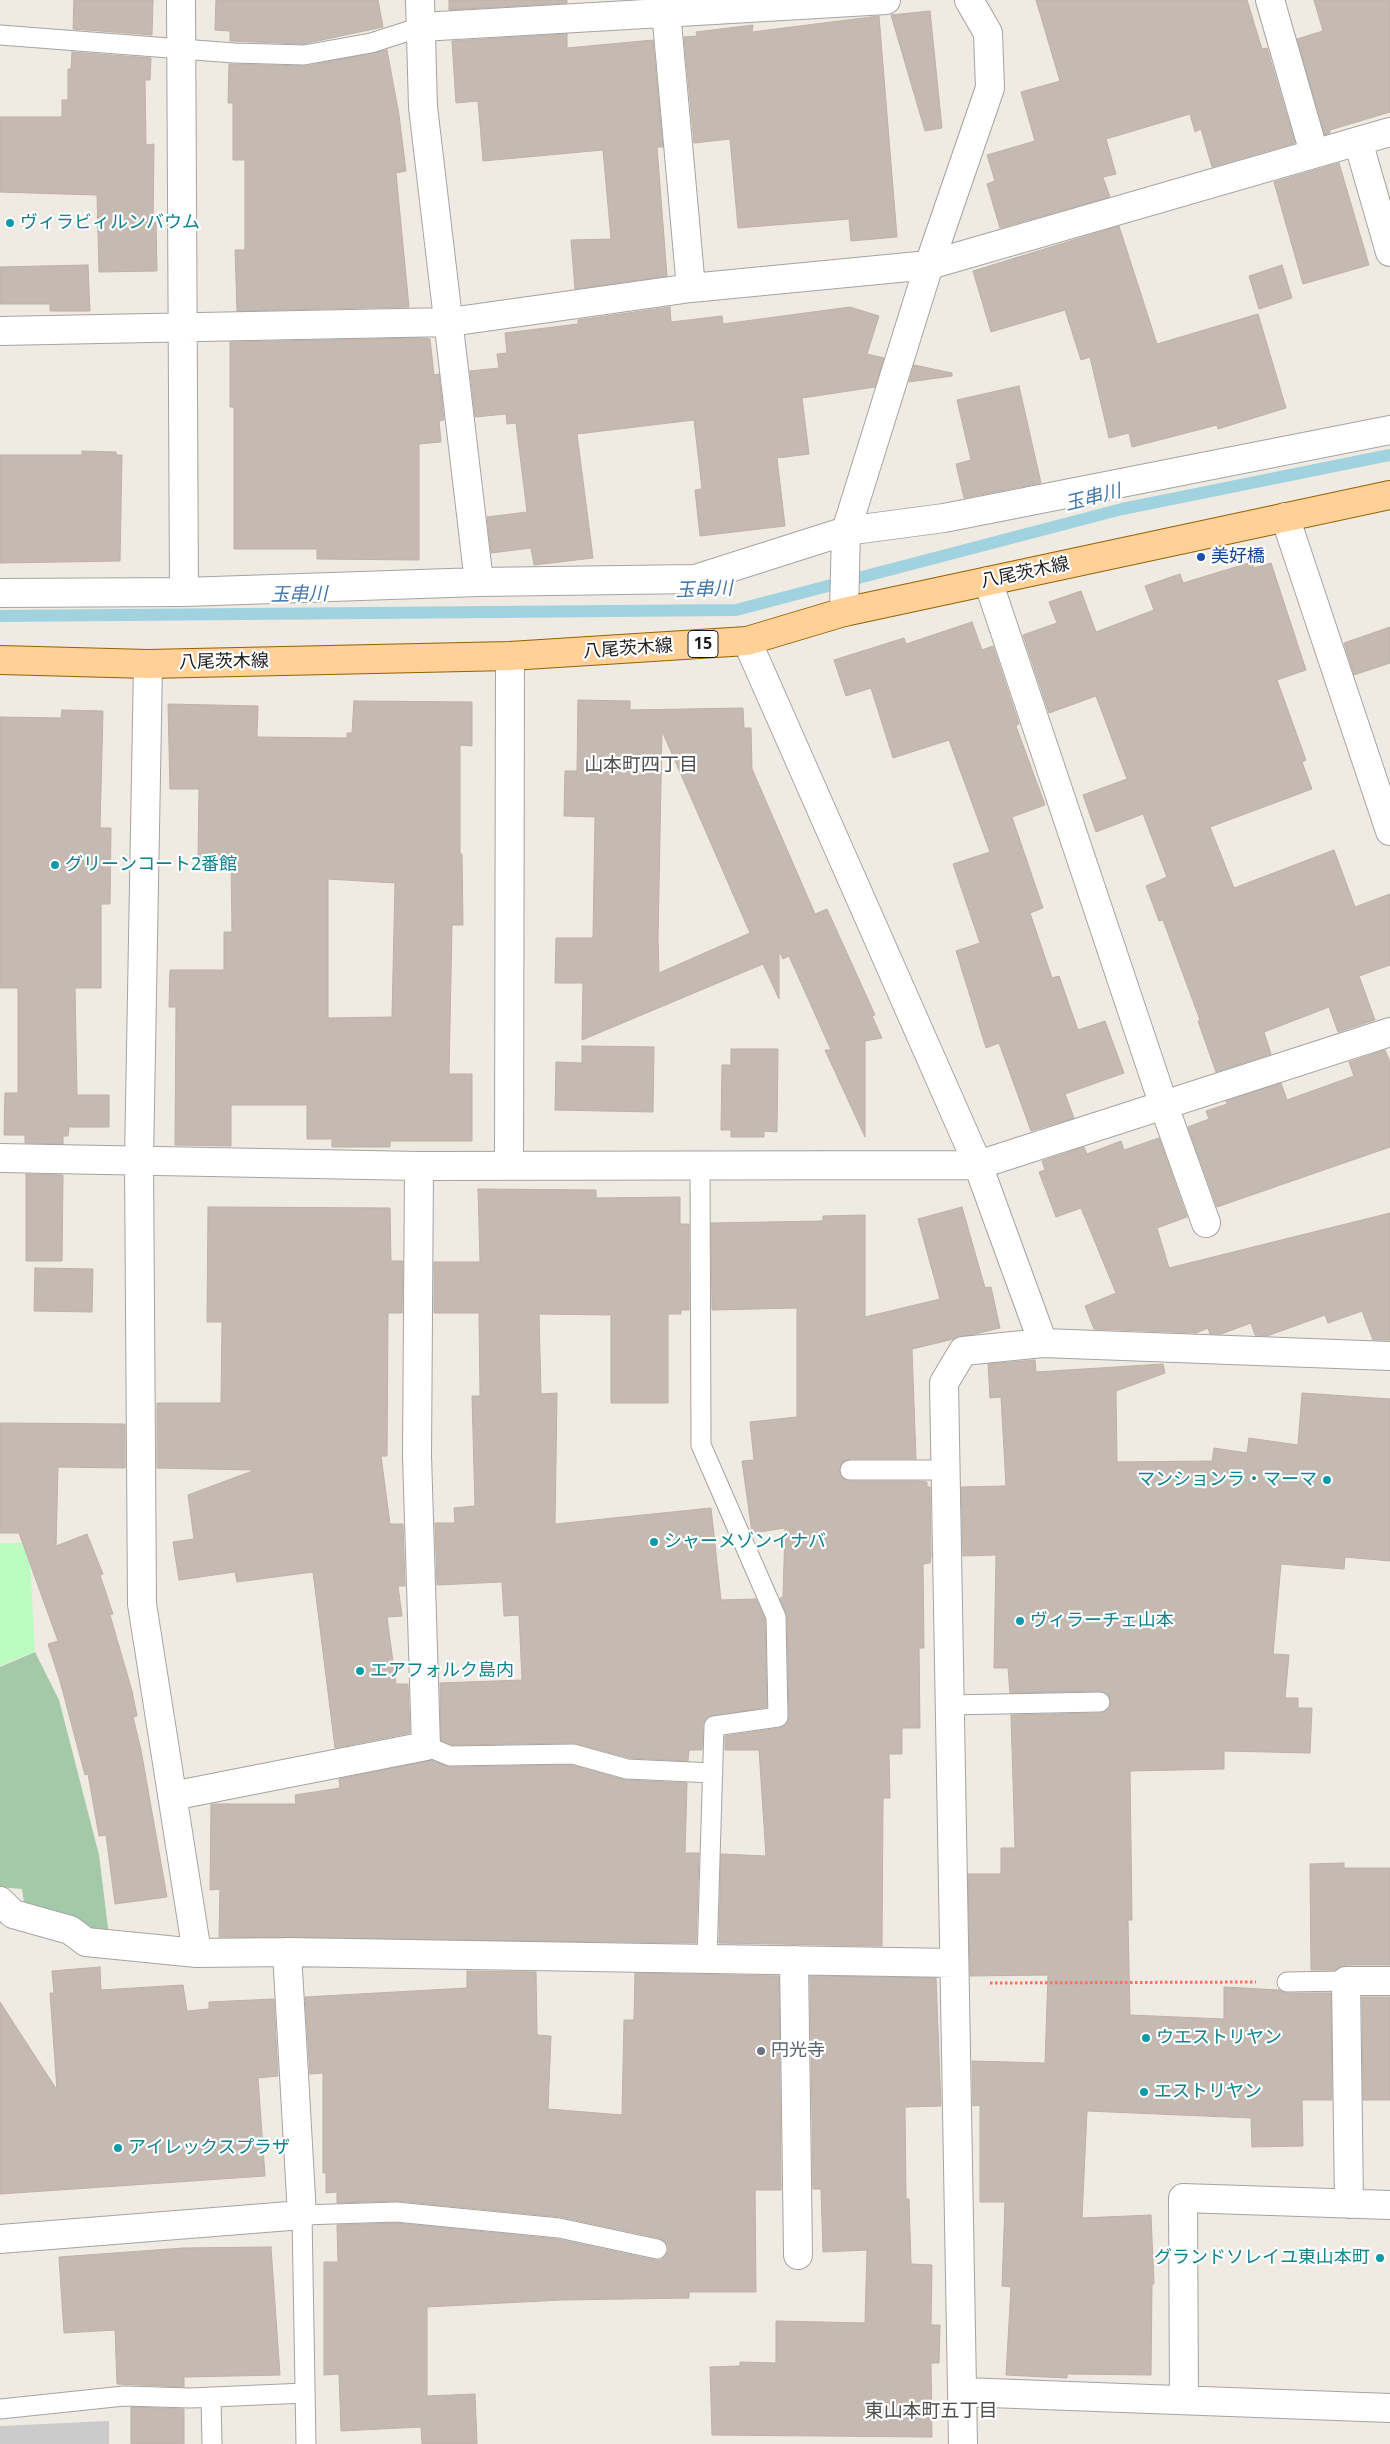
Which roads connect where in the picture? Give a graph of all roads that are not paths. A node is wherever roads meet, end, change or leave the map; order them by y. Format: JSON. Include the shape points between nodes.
{"nodes":[{"id":1,"x":182,"y":0,"type":"edge"},
{"id":2,"x":420,"y":0,"type":"edge"},
{"id":3,"x":886,"y":0,"type":"edge"},
{"id":4,"x":969,"y":0,"type":"edge"},
{"id":5,"x":1270,"y":0,"type":"edge"},
{"id":6,"x":858,"y":1,"type":"edge"},
{"id":7,"x":665,"y":6,"type":"edge"},
{"id":8,"x":421,"y":27,"type":"junction"},
{"id":9,"x":0,"y":35,"type":"edge"},
{"id":10,"x":182,"y":49,"type":"junction"},
{"id":11,"x":1390,"y":132,"type":"edge"},
{"id":12,"x":1358,"y":141,"type":"junction"},
{"id":13,"x":1314,"y":153,"type":"junction"},
{"id":14,"x":1390,"y":252,"type":"edge"},
{"id":15,"x":929,"y":265,"type":"junction"},
{"id":16,"x":691,"y":288,"type":"junction"},
{"id":17,"x":450,"y":322,"type":"junction"},
{"id":18,"x":184,"y":328,"type":"junction"},
{"id":19,"x":0,"y":331,"type":"edge"},
{"id":20,"x":1390,"y":430,"type":"edge"},
{"id":21,"x":1390,"y":496,"type":"edge"},
{"id":22,"x":1285,"y":518,"type":"junction"},
{"id":23,"x":846,"y":531,"type":"junction"},
{"id":24,"x":988,"y":581,"type":"junction"},
{"id":25,"x":479,"y":582,"type":"junction"},
{"id":26,"x":184,"y":592,"type":"junction"},
{"id":27,"x":0,"y":593,"type":"edge"},
{"id":28,"x":844,"y":612,"type":"junction"},
{"id":29,"x":747,"y":641,"type":"junction"},
{"id":30,"x":510,"y":656,"type":"junction"},
{"id":31,"x":0,"y":660,"type":"edge"},
{"id":32,"x":148,"y":664,"type":"junction"},
{"id":33,"x":1390,"y":831,"type":"edge"},
{"id":34,"x":1390,"y":1032,"type":"edge"},
{"id":35,"x":1164,"y":1106,"type":"junction"},
{"id":36,"x":0,"y":1158,"type":"edge"},
{"id":37,"x":139,"y":1160,"type":"junction"},
{"id":38,"x":978,"y":1165,"type":"junction"},
{"id":39,"x":419,"y":1166,"type":"junction"},
{"id":40,"x":509,"y":1166,"type":"junction"},
{"id":41,"x":700,"y":1166,"type":"junction"},
{"id":42,"x":1206,"y":1223,"type":"dead end"},
{"id":43,"x":1043,"y":1343,"type":"junction"},
{"id":44,"x":1390,"y":1356,"type":"edge"},
{"id":45,"x":850,"y":1470,"type":"dead end"},
{"id":46,"x":946,"y":1470,"type":"junction"},
{"id":47,"x":1100,"y":1702,"type":"dead end"},
{"id":48,"x":950,"y":1705,"type":"junction"},
{"id":49,"x":426,"y":1746,"type":"junction"},
{"id":50,"x":713,"y":1773,"type":"junction"},
{"id":51,"x":172,"y":1796,"type":"junction"},
{"id":52,"x":0,"y":1901,"type":"edge"},
{"id":53,"x":287,"y":1952,"type":"junction"},
{"id":54,"x":197,"y":1953,"type":"junction"},
{"id":55,"x":707,"y":1959,"type":"junction"},
{"id":56,"x":794,"y":1960,"type":"junction"},
{"id":57,"x":954,"y":1973,"type":"junction"},
{"id":58,"x":1346,"y":1981,"type":"junction"},
{"id":59,"x":1390,"y":1981,"type":"edge"},
{"id":60,"x":1287,"y":1982,"type":"road end"},
{"id":61,"x":1349,"y":2204,"type":"junction"},
{"id":62,"x":1390,"y":2206,"type":"edge"},
{"id":63,"x":302,"y":2215,"type":"junction"},
{"id":64,"x":0,"y":2239,"type":"edge"},
{"id":65,"x":657,"y":2249,"type":"dead end"},
{"id":66,"x":798,"y":2255,"type":"dead end"},
{"id":67,"x":963,"y":2392,"type":"junction"},
{"id":68,"x":305,"y":2393,"type":"junction"},
{"id":69,"x":211,"y":2397,"type":"junction"},
{"id":70,"x":1184,"y":2400,"type":"junction"},
{"id":71,"x":1390,"y":2408,"type":"edge"},
{"id":72,"x":0,"y":2409,"type":"edge"},
{"id":73,"x":212,"y":2444,"type":"edge"},
{"id":74,"x":306,"y":2444,"type":"edge"},
{"id":75,"x":964,"y":2444,"type":"edge"}],
"edges":[{"from":1,"to":10,"type":"street"},
{"from":2,"to":8,"type":"street"},
{"from":3,"to":6,"type":"street"},
{"from":4,"to":15,"type":"street","via":[[988,33],[990,88]]},
{"from":5,"to":13,"type":"street"},
{"from":6,"to":7,"type":"street"},
{"from":7,"to":8,"type":"street"},
{"from":7,"to":16,"type":"street"},
{"from":8,"to":10,"type":"lane","via":[[372,43],[304,55]]},
{"from":8,"to":17,"type":"street","via":[[423,107]]},
{"from":9,"to":10,"type":"lane"},
{"from":10,"to":18,"type":"street"},
{"from":11,"to":12,"type":"street"},
{"from":12,"to":13,"type":"street"},
{"from":12,"to":14,"type":"street"},
{"from":13,"to":15,"type":"street"},
{"from":15,"to":16,"type":"street"},
{"from":15,"to":23,"type":"street"},
{"from":16,"to":17,"type":"street"},
{"from":17,"to":18,"type":"street"},
{"from":17,"to":25,"type":"street"},
{"from":18,"to":19,"type":"street"},
{"from":18,"to":26,"type":"street"},
{"from":20,"to":23,"type":"street","via":[[944,518]]},
{"from":21,"to":22,"type":"main road","name":"八尾茨木線","number":"15"},
{"from":22,"to":24,"type":"main road","name":"八尾茨木線","number":"15"},
{"from":22,"to":33,"type":"street"},
{"from":23,"to":25,"type":"street","via":[[695,579]]},
{"from":23,"to":28,"type":"street"},
{"from":24,"to":28,"type":"main road","name":"八尾茨木線","number":"15"},
{"from":24,"to":35,"type":"street"},
{"from":25,"to":26,"type":"street"},
{"from":26,"to":27,"type":"street"},
{"from":28,"to":29,"type":"main road","name":"八尾茨木線","number":"15"},
{"from":29,"to":30,"type":"main road","name":"八尾茨木線","number":"15"},
{"from":29,"to":38,"type":"street"},
{"from":30,"to":32,"type":"main road","name":"八尾茨木線","number":"15"},
{"from":30,"to":40,"type":"street"},
{"from":31,"to":32,"type":"main road","name":"八尾茨木線","number":"15"},
{"from":32,"to":37,"type":"street"},
{"from":34,"to":35,"type":"street"},
{"from":35,"to":38,"type":"street"},
{"from":35,"to":42,"type":"street"},
{"from":36,"to":37,"type":"street"},
{"from":37,"to":39,"type":"street"},
{"from":37,"to":51,"type":"street","via":[[142,1604]]},
{"from":38,"to":41,"type":"street"},
{"from":38,"to":43,"type":"street"},
{"from":39,"to":40,"type":"street"},
{"from":39,"to":49,"type":"street","via":[[416,1456]]},
{"from":40,"to":41,"type":"street"},
{"from":41,"to":50,"type":"lane","via":[[701,1445],[776,1617],[778,1716],[714,1726]]},
{"from":43,"to":44,"type":"street"},
{"from":43,"to":46,"type":"street","via":[[963,1351],[944,1383]]},
{"from":45,"to":46,"type":"lane"},
{"from":46,"to":48,"type":"street"},
{"from":47,"to":48,"type":"lane"},
{"from":48,"to":57,"type":"street"},
{"from":49,"to":50,"type":"lane","via":[[450,1756],[573,1754],[627,1769]]},
{"from":49,"to":51,"type":"street"},
{"from":50,"to":55,"type":"lane"},
{"from":51,"to":54,"type":"street"},
{"from":52,"to":54,"type":"street","via":[[13,1914],[70,1930],[86,1942]]},
{"from":53,"to":54,"type":"street"},
{"from":53,"to":55,"type":"street"},
{"from":53,"to":63,"type":"street"},
{"from":55,"to":56,"type":"street"},
{"from":56,"to":57,"type":"street"},
{"from":56,"to":66,"type":"street"},
{"from":57,"to":67,"type":"street"},
{"from":58,"to":59,"type":"street"},
{"from":58,"to":60,"type":"lane"},
{"from":58,"to":61,"type":"street"},
{"from":61,"to":62,"type":"street"},
{"from":61,"to":70,"type":"street","via":[[1183,2198]]},
{"from":63,"to":64,"type":"street"},
{"from":63,"to":65,"type":"lane","via":[[396,2212],[559,2228]]},
{"from":63,"to":68,"type":"lane"},
{"from":67,"to":70,"type":"street"},
{"from":67,"to":75,"type":"street"},
{"from":68,"to":69,"type":"lane"},
{"from":68,"to":74,"type":"lane"},
{"from":69,"to":72,"type":"lane","via":[[124,2396]]},
{"from":69,"to":73,"type":"lane"},
{"from":70,"to":71,"type":"street"}]}
